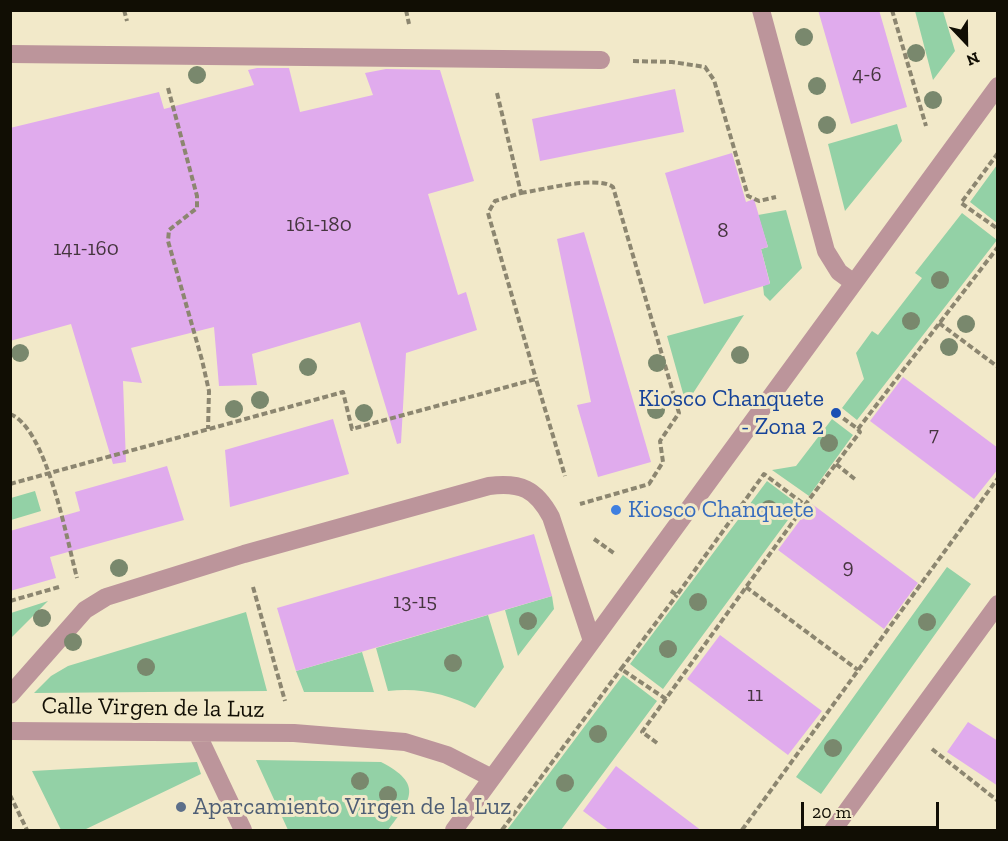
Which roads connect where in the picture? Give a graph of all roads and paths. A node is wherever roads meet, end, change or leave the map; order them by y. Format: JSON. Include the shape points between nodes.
{"nodes":[{"id":1,"x":761,"y":10,"type":"edge"},
{"id":2,"x":892,"y":10,"type":"edge"},
{"id":3,"x":10,"y":54,"type":"edge"},
{"id":4,"x":164,"y":55,"type":"junction"},
{"id":5,"x":498,"y":59,"type":"junction"},
{"id":6,"x":601,"y":60,"type":"joint"},
{"id":7,"x":998,"y":86,"type":"edge"},
{"id":8,"x":998,"y":153,"type":"edge"},
{"id":9,"x":938,"y":167,"type":"junction"},
{"id":10,"x":809,"y":189,"type":"junction"},
{"id":11,"x":521,"y":193,"type":"junction"},
{"id":12,"x":998,"y":229,"type":"edge"},
{"id":13,"x":998,"y":247,"type":"edge"},
{"id":14,"x":854,"y":283,"type":"junction"},
{"id":15,"x":939,"y":323,"type":"junction"},
{"id":16,"x":998,"y":367,"type":"edge"},
{"id":17,"x":536,"y":379,"type":"junction"},
{"id":18,"x":836,"y":413,"type":"dead end"},
{"id":19,"x":10,"y":414,"type":"edge"},
{"id":20,"x":208,"y":429,"type":"junction"},
{"id":21,"x":858,"y":429,"type":"junction"},
{"id":22,"x":836,"y":464,"type":"junction"},
{"id":23,"x":50,"y":472,"type":"junction"},
{"id":24,"x":998,"y":478,"type":"edge"},
{"id":25,"x":856,"y":480,"type":"dead end"},
{"id":26,"x":567,"y":482,"type":"dead end"},
{"id":27,"x":10,"y":484,"type":"edge"},
{"id":28,"x":805,"y":505,"type":"junction"},
{"id":29,"x":576,"y":512,"type":"dead end"},
{"id":30,"x":590,"y":534,"type":"dead end"},
{"id":31,"x":244,"y":554,"type":"junction"},
{"id":32,"x":643,"y":572,"type":"junction"},
{"id":33,"x":78,"y":582,"type":"junction"},
{"id":34,"x":746,"y":587,"type":"junction"},
{"id":35,"x":677,"y":595,"type":"junction"},
{"id":36,"x":10,"y":601,"type":"edge"},
{"id":37,"x":998,"y":604,"type":"edge"},
{"id":38,"x":85,"y":610,"type":"junction"},
{"id":39,"x":592,"y":641,"type":"junction"},
{"id":40,"x":621,"y":669,"type":"junction"},
{"id":41,"x":858,"y":670,"type":"junction"},
{"id":42,"x":10,"y":695,"type":"edge"},
{"id":43,"x":666,"y":699,"type":"junction"},
{"id":44,"x":907,"y":728,"type":"junction"},
{"id":45,"x":10,"y":731,"type":"edge"},
{"id":46,"x":197,"y":733,"type":"junction"},
{"id":47,"x":294,"y":734,"type":"junction"},
{"id":48,"x":657,"y":742,"type":"dead end"},
{"id":49,"x":492,"y":778,"type":"junction"},
{"id":50,"x":10,"y":795,"type":"edge"},
{"id":51,"x":998,"y":801,"type":"edge"},
{"id":52,"x":27,"y":831,"type":"edge"},
{"id":53,"x":243,"y":831,"type":"edge"},
{"id":54,"x":454,"y":831,"type":"edge"},
{"id":55,"x":502,"y":831,"type":"edge"},
{"id":56,"x":741,"y":831,"type":"edge"},
{"id":57,"x":833,"y":831,"type":"edge"}],
"edges":[{"from":1,"to":10,"type":"street"},
{"from":2,"to":9,"type":"path"},
{"from":3,"to":4,"type":"street"},
{"from":4,"to":5,"type":"street"},
{"from":4,"to":20,"type":"path","via":[[166,81],[197,196],[197,208],[169,230],[168,241],[202,360],[208,392]]},
{"from":5,"to":6,"type":"street"},
{"from":5,"to":11,"type":"path","via":[[496,99]]},
{"from":6,"to":10,"type":"path","via":[[705,67],[714,80],[748,196],[759,201]]},
{"from":7,"to":9,"type":"street"},
{"from":8,"to":12,"type":"path","via":[[961,203]]},
{"from":9,"to":14,"type":"street"},
{"from":10,"to":14,"type":"street","via":[[826,250],[839,272]]},
{"from":11,"to":17,"type":"path","via":[[495,201],[488,213]]},
{"from":11,"to":29,"type":"path","via":[[593,182],[613,187],[679,412],[660,441],[663,462],[649,484],[574,505]]},
{"from":13,"to":15,"type":"path"},
{"from":14,"to":32,"type":"street"},
{"from":15,"to":16,"type":"path"},
{"from":15,"to":21,"type":"path"},
{"from":17,"to":20,"type":"path","via":[[352,429],[343,393]]},
{"from":17,"to":26,"type":"path"},
{"from":18,"to":21,"type":"path"},
{"from":19,"to":23,"type":"path","via":[[36,441]]},
{"from":20,"to":23,"type":"path"},
{"from":21,"to":22,"type":"path","via":[[860,432]]},
{"from":22,"to":25,"type":"path"},
{"from":22,"to":28,"type":"path"},
{"from":23,"to":27,"type":"path"},
{"from":23,"to":33,"type":"path"},
{"from":24,"to":41,"type":"path"},
{"from":28,"to":34,"type":"path"},
{"from":28,"to":35,"type":"path","via":[[764,474]]},
{"from":30,"to":32,"type":"path"},
{"from":31,"to":38,"type":"street","via":[[131,588]]},
{"from":31,"to":39,"type":"street","via":[[510,483],[542,500],[551,517]]},
{"from":31,"to":47,"type":"path","name":"Calle Virgen de la Luz"},
{"from":32,"to":35,"type":"path"},
{"from":32,"to":39,"type":"street"},
{"from":33,"to":36,"type":"path"},
{"from":33,"to":38,"type":"path"},
{"from":34,"to":41,"type":"path"},
{"from":34,"to":43,"type":"path"},
{"from":35,"to":40,"type":"path"},
{"from":37,"to":44,"type":"street"},
{"from":38,"to":42,"type":"street"},
{"from":39,"to":49,"type":"street"},
{"from":40,"to":43,"type":"path"},
{"from":40,"to":55,"type":"path"},
{"from":41,"to":56,"type":"path"},
{"from":43,"to":48,"type":"path","via":[[642,732]]},
{"from":44,"to":51,"type":"path"},
{"from":44,"to":57,"type":"street"},
{"from":45,"to":46,"type":"street","name":"Calle Virgen de la Luz"},
{"from":46,"to":47,"type":"street","name":"Calle Virgen de la Luz"},
{"from":46,"to":53,"type":"street"},
{"from":47,"to":49,"type":"street","name":"Calle Virgen de la Luz","via":[[405,742],[447,755]]},
{"from":49,"to":54,"type":"street"},
{"from":50,"to":52,"type":"path"}]}
